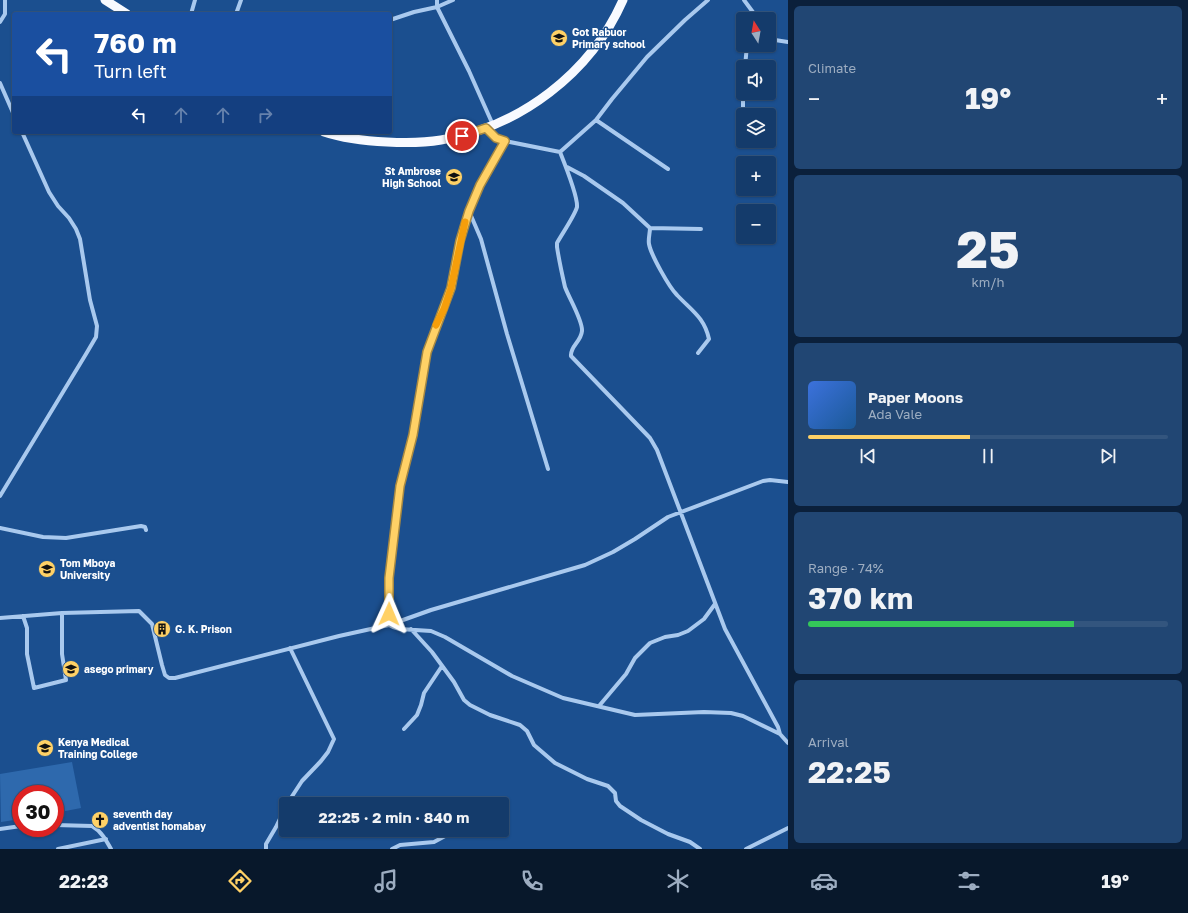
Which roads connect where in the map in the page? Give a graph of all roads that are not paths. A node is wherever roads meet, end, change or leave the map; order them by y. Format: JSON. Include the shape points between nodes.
{"nodes":[{"id":1,"x":4,"y":0,"type":"edge"},
{"id":2,"x":105,"y":0,"type":"edge"},
{"id":3,"x":195,"y":0,"type":"edge"},
{"id":4,"x":241,"y":0,"type":"edge"},
{"id":5,"x":437,"y":0,"type":"edge"},
{"id":6,"x":453,"y":0,"type":"edge"},
{"id":7,"x":623,"y":0,"type":"edge"},
{"id":8,"x":708,"y":0,"type":"edge"},
{"id":9,"x":744,"y":0,"type":"edge"},
{"id":10,"x":437,"y":7,"type":"junction"},
{"id":11,"x":123,"y":12,"type":"edge"},
{"id":12,"x":192,"y":12,"type":"edge"},
{"id":13,"x":237,"y":12,"type":"edge"},
{"id":14,"x":750,"y":12,"type":"edge"},
{"id":15,"x":392,"y":19,"type":"edge"},
{"id":16,"x":0,"y":22,"type":"edge"},
{"id":17,"x":776,"y":40,"type":"edge"},
{"id":18,"x":788,"y":42,"type":"edge"},
{"id":19,"x":0,"y":82,"type":"edge"},
{"id":20,"x":743,"y":100,"type":"edge"},
{"id":21,"x":743,"y":107,"type":"dead end"},
{"id":22,"x":12,"y":110,"type":"edge"},
{"id":23,"x":596,"y":120,"type":"junction"},
{"id":24,"x":489,"y":127,"type":"junction"},
{"id":25,"x":23,"y":134,"type":"edge"},
{"id":26,"x":330,"y":134,"type":"edge"},
{"id":27,"x":505,"y":141,"type":"junction"},
{"id":28,"x":560,"y":152,"type":"junction"},
{"id":29,"x":567,"y":167,"type":"junction"},
{"id":30,"x":668,"y":169,"type":"dead end"},
{"id":31,"x":469,"y":211,"type":"junction"},
{"id":32,"x":650,"y":228,"type":"junction"},
{"id":33,"x":701,"y":229,"type":"dead end"},
{"id":34,"x":698,"y":353,"type":"dead end"},
{"id":35,"x":548,"y":469,"type":"dead end"},
{"id":36,"x":788,"y":482,"type":"edge"},
{"id":37,"x":0,"y":496,"type":"edge"},
{"id":38,"x":681,"y":512,"type":"junction"},
{"id":39,"x":0,"y":528,"type":"edge"},
{"id":40,"x":146,"y":530,"type":"dead end"},
{"id":41,"x":714,"y":604,"type":"junction"},
{"id":42,"x":62,"y":613,"type":"junction"},
{"id":43,"x":23,"y":616,"type":"junction"},
{"id":44,"x":0,"y":618,"type":"edge"},
{"id":45,"x":389,"y":625,"type":"junction"},
{"id":46,"x":410,"y":629,"type":"junction"},
{"id":47,"x":290,"y":648,"type":"junction"},
{"id":48,"x":442,"y":666,"type":"junction"},
{"id":49,"x":599,"y":706,"type":"junction"},
{"id":50,"x":404,"y":729,"type":"dead end"},
{"id":51,"x":780,"y":734,"type":"junction"},
{"id":52,"x":788,"y":743,"type":"edge"},
{"id":53,"x":291,"y":797,"type":"edge"},
{"id":54,"x":279,"y":820,"type":"edge"},
{"id":55,"x":64,"y":825,"type":"edge"},
{"id":56,"x":12,"y":827,"type":"edge"},
{"id":57,"x":788,"y":828,"type":"edge"},
{"id":58,"x":0,"y":829,"type":"edge"},
{"id":59,"x":443,"y":837,"type":"edge"},
{"id":60,"x":106,"y":839,"type":"junction"},
{"id":61,"x":58,"y":849,"type":"edge"},
{"id":62,"x":111,"y":849,"type":"edge"},
{"id":63,"x":266,"y":849,"type":"edge"},
{"id":64,"x":392,"y":849,"type":"edge"},
{"id":65,"x":700,"y":849,"type":"edge"},
{"id":66,"x":746,"y":849,"type":"edge"}],
"edges":[{"from":1,"to":16,"type":"street","via":[[6,14]]},
{"from":2,"to":11,"type":"highway"},
{"from":3,"to":12,"type":"street"},
{"from":4,"to":13,"type":"street"},
{"from":5,"to":10,"type":"street"},
{"from":6,"to":10,"type":"street"},
{"from":7,"to":24,"type":"highway","via":[[609,27],[570,76],[536,102]]},
{"from":8,"to":23,"type":"street","via":[[647,57]]},
{"from":9,"to":14,"type":"street"},
{"from":10,"to":15,"type":"street"},
{"from":10,"to":24,"type":"street","via":[[469,71]]},
{"from":17,"to":18,"type":"street"},
{"from":19,"to":22,"type":"street"},
{"from":20,"to":21,"type":"street"},
{"from":23,"to":28,"type":"street"},
{"from":23,"to":30,"type":"street"},
{"from":24,"to":26,"type":"highway","via":[[454,138],[419,142],[361,141]]},
{"from":24,"to":27,"type":"street","via":[[496,138]]},
{"from":25,"to":37,"type":"street","via":[[49,192],[72,223],[80,239],[96,337]]},
{"from":27,"to":28,"type":"street"},
{"from":27,"to":31,"type":"street","via":[[480,185]]},
{"from":28,"to":29,"type":"street"},
{"from":29,"to":32,"type":"street","via":[[624,203]]},
{"from":29,"to":38,"type":"street","via":[[577,208],[557,247],[566,288],[582,331],[572,348],[571,356],[650,438]]},
{"from":31,"to":35,"type":"street","via":[[481,239]]},
{"from":31,"to":45,"type":"street","via":[[451,288],[427,352],[413,435],[400,486],[389,578]]},
{"from":32,"to":33,"type":"street"},
{"from":32,"to":34,"type":"street","via":[[648,243],[662,272],[675,294],[700,317],[708,331],[710,339]]},
{"from":36,"to":38,"type":"street","via":[[763,481]]},
{"from":38,"to":41,"type":"street"},
{"from":38,"to":45,"type":"street","via":[[668,516],[613,552],[585,565],[431,610]]},
{"from":39,"to":40,"type":"street","via":[[43,537],[66,538],[141,526]]},
{"from":41,"to":49,"type":"street","via":[[704,619],[688,631],[650,643],[635,658],[626,674]]},
{"from":41,"to":51,"type":"street"},
{"from":42,"to":43,"type":"street"},
{"from":42,"to":43,"type":"street","via":[[62,654],[66,680],[34,688],[27,654],[27,628]]},
{"from":42,"to":47,"type":"street","via":[[139,612],[152,624],[165,675],[169,678]]},
{"from":43,"to":44,"type":"street"},
{"from":45,"to":46,"type":"street","via":[[393,628]]},
{"from":45,"to":47,"type":"street"},
{"from":46,"to":48,"type":"street"},
{"from":46,"to":49,"type":"street","via":[[431,631],[445,637],[512,676],[563,698]]},
{"from":47,"to":53,"type":"street","via":[[334,739],[322,761],[302,781]]},
{"from":48,"to":50,"type":"street","via":[[424,693],[417,715]]},
{"from":48,"to":65,"type":"street","via":[[470,705],[520,725],[528,731],[534,745],[555,762],[608,786],[616,793],[616,800],[620,806],[641,820]]},
{"from":49,"to":51,"type":"street","via":[[635,715],[731,713]]},
{"from":51,"to":52,"type":"street"},
{"from":54,"to":63,"type":"street","via":[[266,844]]},
{"from":55,"to":60,"type":"street","via":[[92,826]]},
{"from":56,"to":58,"type":"street"},
{"from":57,"to":66,"type":"street"},
{"from":59,"to":64,"type":"street","via":[[434,842],[400,845]]},
{"from":60,"to":61,"type":"street"},
{"from":60,"to":62,"type":"street"}]}
